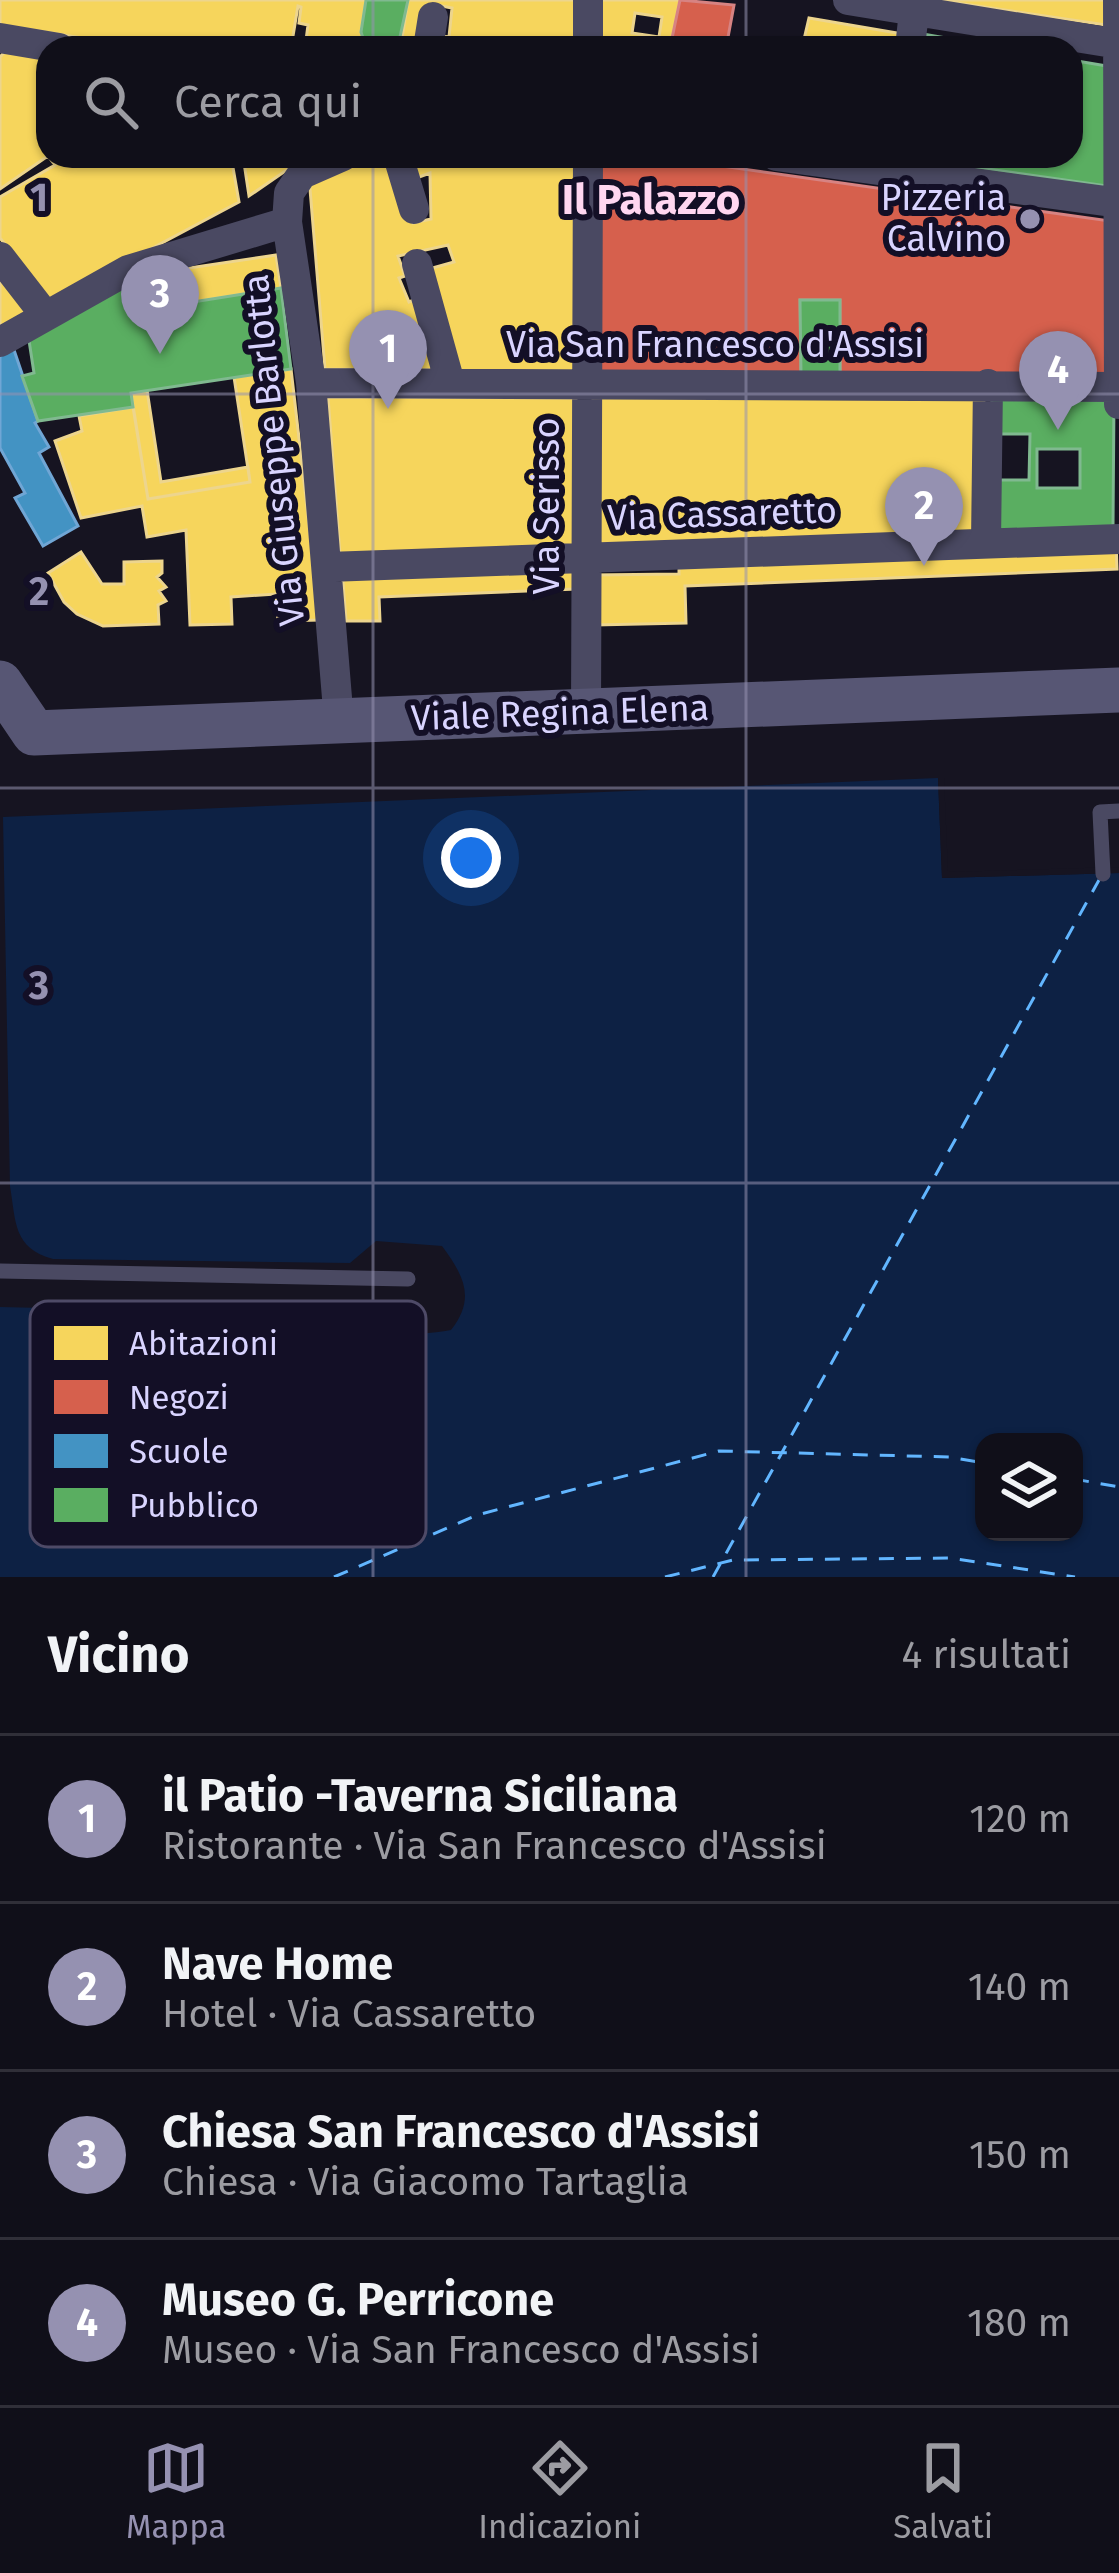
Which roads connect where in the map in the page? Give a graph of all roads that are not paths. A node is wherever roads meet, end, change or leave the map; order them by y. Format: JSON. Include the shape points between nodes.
{"nodes":[{"id":1,"x":588,"y":0,"type":"edge"},
{"id":2,"x":849,"y":0,"type":"edge"},
{"id":3,"x":1118,"y":0,"type":"edge"},
{"id":4,"x":914,"y":11,"type":"junction"},
{"id":5,"x":588,"y":36,"type":"edge"},
{"id":6,"x":911,"y":36,"type":"edge"},
{"id":7,"x":1069,"y":36,"type":"edge"},
{"id":8,"x":0,"y":38,"type":"edge"},
{"id":9,"x":1083,"y":38,"type":"edge"},
{"id":10,"x":36,"y":44,"type":"edge"},
{"id":11,"x":1119,"y":44,"type":"edge"},
{"id":12,"x":316,"y":168,"type":"edge"},
{"id":13,"x":402,"y":168,"type":"edge"},
{"id":14,"x":588,"y":168,"type":"edge"},
{"id":15,"x":921,"y":168,"type":"edge"},
{"id":16,"x":1119,"y":203,"type":"edge"},
{"id":17,"x":414,"y":209,"type":"dead end"},
{"id":18,"x":287,"y":222,"type":"junction"},
{"id":19,"x":0,"y":257,"type":"edge"},
{"id":20,"x":417,"y":264,"type":"dead end"},
{"id":21,"x":45,"y":315,"type":"junction"},
{"id":22,"x":0,"y":342,"type":"edge"},
{"id":23,"x":311,"y":382,"type":"junction"},
{"id":24,"x":450,"y":383,"type":"junction"},
{"id":25,"x":587,"y":383,"type":"junction"},
{"id":26,"x":988,"y":384,"type":"junction"},
{"id":27,"x":1119,"y":387,"type":"edge"},
{"id":28,"x":1119,"y":404,"type":"edge"},
{"id":29,"x":1119,"y":539,"type":"edge"},
{"id":30,"x":986,"y":542,"type":"junction"},
{"id":31,"x":586,"y":558,"type":"junction"},
{"id":32,"x":328,"y":567,"type":"junction"},
{"id":33,"x":0,"y":682,"type":"edge"},
{"id":34,"x":1119,"y":690,"type":"edge"},
{"id":35,"x":586,"y":712,"type":"junction"},
{"id":36,"x":339,"y":722,"type":"junction"},
{"id":37,"x":17,"y":734,"type":"edge"},
{"id":38,"x":1119,"y":811,"type":"edge"},
{"id":39,"x":1103,"y":874,"type":"dead end"},
{"id":40,"x":0,"y":1271,"type":"edge"},
{"id":41,"x":408,"y":1279,"type":"dead end"}],
"edges":[{"from":1,"to":5,"type":"street"},
{"from":2,"to":4,"type":"street"},
{"from":3,"to":11,"type":"street"},
{"from":4,"to":6,"type":"street"},
{"from":4,"to":7,"type":"street"},
{"from":8,"to":10,"type":"street"},
{"from":9,"to":11,"type":"street"},
{"from":11,"to":16,"type":"street"},
{"from":12,"to":18,"type":"street","name":"Via Giuseppe Barlotta","via":[[289,194]]},
{"from":13,"to":17,"type":"street"},
{"from":14,"to":25,"type":"street","name":"Via Serisso"},
{"from":15,"to":16,"type":"street"},
{"from":16,"to":27,"type":"street"},
{"from":18,"to":21,"type":"street","via":[[128,270]]},
{"from":18,"to":23,"type":"street","name":"Via Giuseppe Barlotta"},
{"from":19,"to":21,"type":"street"},
{"from":20,"to":24,"type":"street"},
{"from":21,"to":22,"type":"street"},
{"from":23,"to":24,"type":"street","name":"Via San Francesco d'Assisi"},
{"from":23,"to":32,"type":"street","name":"Via Giuseppe Barlotta"},
{"from":24,"to":25,"type":"street","name":"Via San Francesco d'Assisi"},
{"from":25,"to":26,"type":"street","name":"Via San Francesco d'Assisi"},
{"from":25,"to":31,"type":"street","name":"Via Serisso"},
{"from":26,"to":27,"type":"street","name":"Via San Francesco d'Assisi"},
{"from":26,"to":30,"type":"street"},
{"from":27,"to":28,"type":"street"},
{"from":29,"to":30,"type":"street","name":"Via Cassaretto"},
{"from":30,"to":31,"type":"street","name":"Via Cassaretto"},
{"from":31,"to":32,"type":"street","name":"Via Cassaretto"},
{"from":31,"to":35,"type":"street","name":"Via Serisso"},
{"from":32,"to":36,"type":"street","name":"Via Giuseppe Barlotta"},
{"from":33,"to":37,"type":"street"},
{"from":34,"to":35,"type":"street","name":"Viale Regina Elena"},
{"from":35,"to":36,"type":"street","name":"Viale Regina Elena"},
{"from":36,"to":37,"type":"street","name":"Viale Regina Elena"},
{"from":38,"to":39,"type":"lane","via":[[1100,812]]},
{"from":40,"to":41,"type":"lane"}]}
